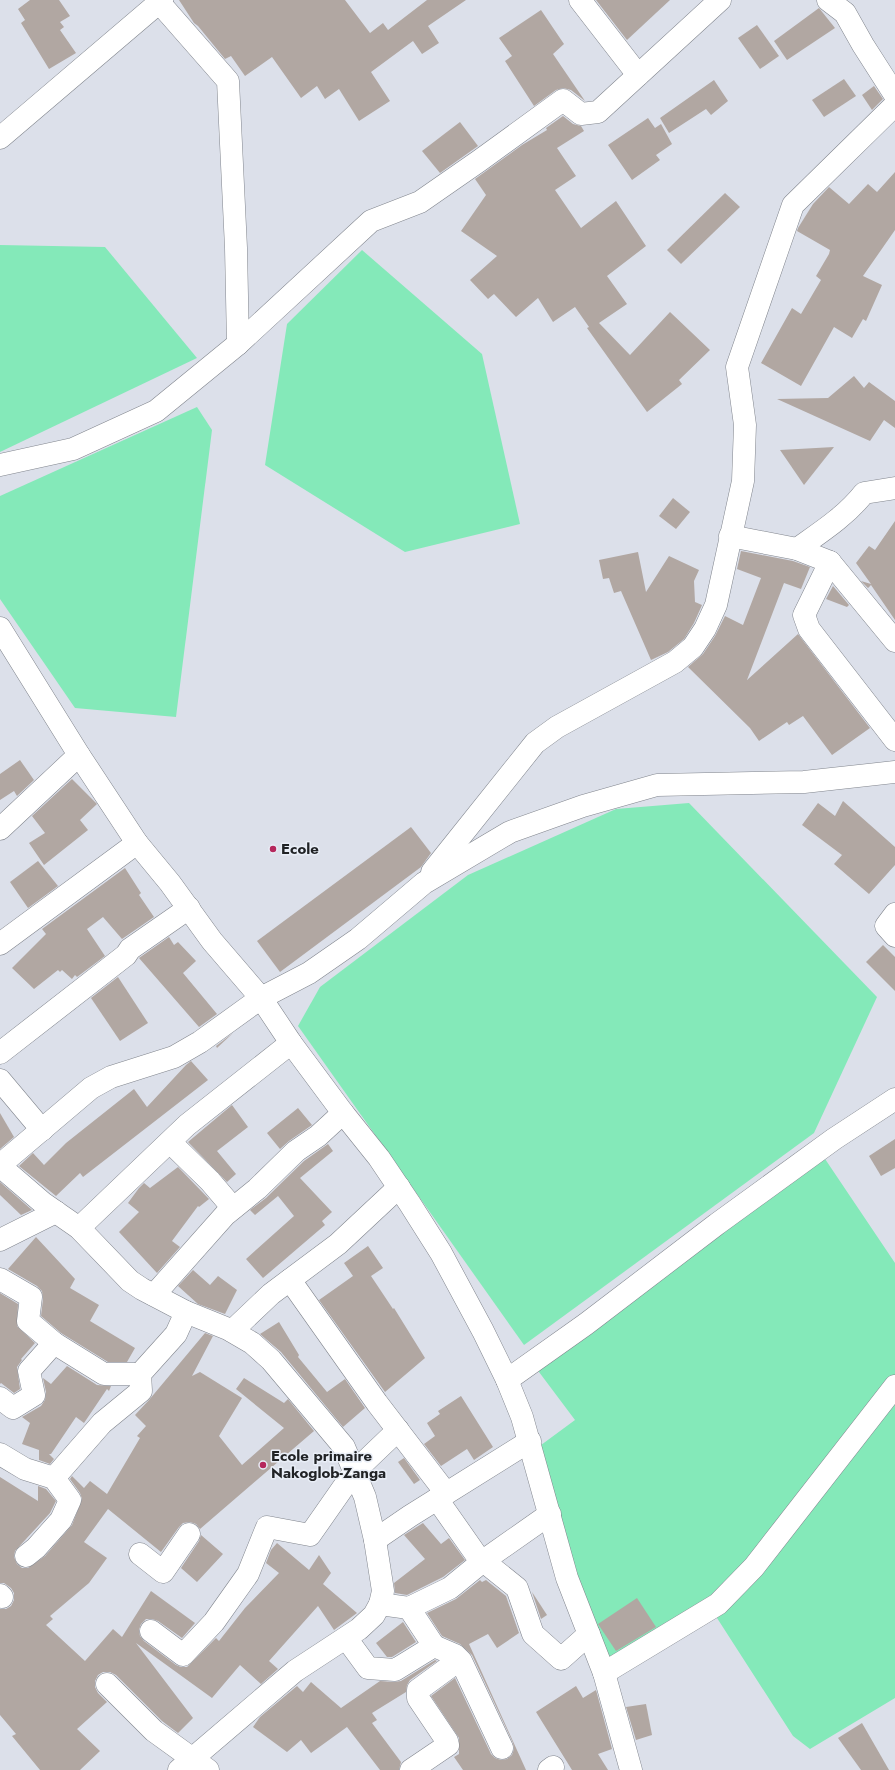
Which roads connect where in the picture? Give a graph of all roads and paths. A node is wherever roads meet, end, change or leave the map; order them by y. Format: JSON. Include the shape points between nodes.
{"nodes":[{"id":1,"x":580,"y":0,"type":"edge"},
{"id":2,"x":720,"y":0,"type":"edge"},
{"id":3,"x":828,"y":0,"type":"edge"},
{"id":4,"x":159,"y":1,"type":"edge"},
{"id":5,"x":638,"y":75,"type":"junction"},
{"id":6,"x":895,"y":95,"type":"edge"},
{"id":7,"x":895,"y":105,"type":"edge"},
{"id":8,"x":0,"y":138,"type":"edge"},
{"id":9,"x":238,"y":344,"type":"junction"},
{"id":10,"x":0,"y":465,"type":"edge"},
{"id":11,"x":895,"y":488,"type":"edge"},
{"id":12,"x":730,"y":536,"type":"junction"},
{"id":13,"x":797,"y":549,"type":"junction"},
{"id":14,"x":830,"y":562,"type":"junction"},
{"id":15,"x":0,"y":628,"type":"edge"},
{"id":16,"x":895,"y":641,"type":"edge"},
{"id":17,"x":895,"y":740,"type":"edge"},
{"id":18,"x":79,"y":755,"type":"junction"},
{"id":19,"x":895,"y":772,"type":"edge"},
{"id":20,"x":0,"y":829,"type":"edge"},
{"id":21,"x":137,"y":843,"type":"junction"},
{"id":22,"x":424,"y":882,"type":"junction"},
{"id":23,"x":189,"y":908,"type":"junction"},
{"id":24,"x":895,"y":914,"type":"edge"},
{"id":25,"x":895,"y":936,"type":"edge"},
{"id":26,"x":0,"y":944,"type":"edge"},
{"id":27,"x":261,"y":998,"type":"junction"},
{"id":28,"x":291,"y":1043,"type":"junction"},
{"id":29,"x":0,"y":1053,"type":"edge"},
{"id":30,"x":0,"y":1080,"type":"edge"},
{"id":31,"x":895,"y":1099,"type":"edge"},
{"id":32,"x":343,"y":1113,"type":"junction"},
{"id":33,"x":42,"y":1130,"type":"junction"},
{"id":34,"x":170,"y":1142,"type":"junction"},
{"id":35,"x":0,"y":1165,"type":"edge"},
{"id":36,"x":399,"y":1187,"type":"junction"},
{"id":37,"x":233,"y":1208,"type":"junction"},
{"id":38,"x":56,"y":1212,"type":"junction"},
{"id":39,"x":79,"y":1228,"type":"junction"},
{"id":40,"x":0,"y":1240,"type":"edge"},
{"id":41,"x":0,"y":1279,"type":"edge"},
{"id":42,"x":290,"y":1280,"type":"junction"},
{"id":43,"x":154,"y":1296,"type":"junction"},
{"id":44,"x":186,"y":1312,"type":"junction"},
{"id":45,"x":232,"y":1331,"type":"junction"},
{"id":46,"x":54,"y":1343,"type":"junction"},
{"id":47,"x":140,"y":1374,"type":"junction"},
{"id":48,"x":507,"y":1380,"type":"junction"},
{"id":49,"x":895,"y":1386,"type":"edge"},
{"id":50,"x":0,"y":1398,"type":"edge"},
{"id":51,"x":398,"y":1430,"type":"junction"},
{"id":52,"x":530,"y":1441,"type":"junction"},
{"id":53,"x":0,"y":1454,"type":"edge"},
{"id":54,"x":354,"y":1472,"type":"junction"},
{"id":55,"x":54,"y":1478,"type":"junction"},
{"id":56,"x":442,"y":1496,"type":"junction"},
{"id":57,"x":550,"y":1514,"type":"junction"},
{"id":58,"x":189,"y":1534,"type":"dead end"},
{"id":59,"x":375,"y":1540,"type":"junction"},
{"id":60,"x":140,"y":1554,"type":"dead end"},
{"id":61,"x":26,"y":1556,"type":"dead end"},
{"id":62,"x":483,"y":1561,"type":"junction"},
{"id":63,"x":380,"y":1604,"type":"junction"},
{"id":64,"x":409,"y":1608,"type":"junction"},
{"id":65,"x":151,"y":1631,"type":"dead end"},
{"id":66,"x":589,"y":1634,"type":"junction"},
{"id":67,"x":346,"y":1638,"type":"junction"},
{"id":68,"x":434,"y":1646,"type":"junction"},
{"id":69,"x":459,"y":1660,"type":"junction"},
{"id":70,"x":604,"y":1673,"type":"junction"},
{"id":71,"x":107,"y":1684,"type":"dead end"},
{"id":72,"x":502,"y":1748,"type":"dead end"},
{"id":73,"x":185,"y":1764,"type":"edge"},
{"id":74,"x":208,"y":1770,"type":"edge"},
{"id":75,"x":411,"y":1770,"type":"edge"},
{"id":76,"x":631,"y":1770,"type":"edge"}],
"edges":[{"from":1,"to":5,"type":"street"},
{"from":2,"to":5,"type":"street"},
{"from":3,"to":6,"type":"street","via":[[846,13],[863,46]]},
{"from":4,"to":8,"type":"street"},
{"from":4,"to":9,"type":"street","via":[[228,81]]},
{"from":5,"to":9,"type":"street","via":[[598,112],[581,114],[563,100],[420,202],[371,221]]},
{"from":7,"to":12,"type":"street","via":[[793,205],[737,367],[745,425],[743,481]]},
{"from":9,"to":10,"type":"street","via":[[156,411],[73,449]]},
{"from":11,"to":13,"type":"street","via":[[864,493],[849,510]]},
{"from":12,"to":13,"type":"street"},
{"from":12,"to":22,"type":"street","via":[[716,605],[693,647],[675,662],[557,727],[535,743]]},
{"from":13,"to":14,"type":"street"},
{"from":14,"to":16,"type":"street"},
{"from":14,"to":17,"type":"street","via":[[804,615],[805,622]]},
{"from":15,"to":18,"type":"street"},
{"from":18,"to":20,"type":"street"},
{"from":18,"to":21,"type":"street"},
{"from":19,"to":22,"type":"street","via":[[804,782],[657,785],[583,806],[510,832]]},
{"from":21,"to":23,"type":"street"},
{"from":21,"to":26,"type":"street"},
{"from":22,"to":27,"type":"street","via":[[358,939],[309,973]]},
{"from":23,"to":27,"type":"street","via":[[212,941]]},
{"from":23,"to":29,"type":"street","via":[[130,949],[126,955]]},
{"from":24,"to":25,"type":"street","via":[[886,926]]},
{"from":27,"to":28,"type":"street"},
{"from":27,"to":33,"type":"street","via":[[200,1042],[174,1057],[111,1077],[91,1088]]},
{"from":28,"to":32,"type":"street"},
{"from":28,"to":34,"type":"street","via":[[187,1125]]},
{"from":30,"to":33,"type":"street"},
{"from":31,"to":48,"type":"street","via":[[834,1139]]},
{"from":32,"to":36,"type":"street"},
{"from":32,"to":37,"type":"street"},
{"from":33,"to":35,"type":"street"},
{"from":34,"to":37,"type":"street","via":[[210,1181]]},
{"from":34,"to":39,"type":"street"},
{"from":35,"to":38,"type":"street"},
{"from":36,"to":42,"type":"street","via":[[338,1244]]},
{"from":36,"to":48,"type":"street","via":[[441,1253]]},
{"from":37,"to":43,"type":"street"},
{"from":38,"to":39,"type":"street"},
{"from":38,"to":40,"type":"street"},
{"from":39,"to":43,"type":"street","via":[[122,1274]]},
{"from":41,"to":46,"type":"street","via":[[31,1297],[28,1321]]},
{"from":42,"to":45,"type":"street","via":[[271,1294]]},
{"from":42,"to":51,"type":"street"},
{"from":43,"to":44,"type":"street"},
{"from":44,"to":45,"type":"street"},
{"from":44,"to":47,"type":"street","via":[[176,1334]]},
{"from":45,"to":54,"type":"street","via":[[252,1343],[271,1360],[344,1448]]},
{"from":46,"to":47,"type":"street","via":[[104,1374]]},
{"from":46,"to":50,"type":"street","via":[[29,1371],[34,1395],[13,1408]]},
{"from":47,"to":55,"type":"street","via":[[141,1391],[102,1423]]},
{"from":48,"to":52,"type":"street"},
{"from":49,"to":70,"type":"street","via":[[754,1567],[718,1604]]},
{"from":51,"to":54,"type":"street"},
{"from":51,"to":56,"type":"street"},
{"from":52,"to":56,"type":"street"},
{"from":52,"to":57,"type":"street"},
{"from":53,"to":55,"type":"street","via":[[25,1469]]},
{"from":54,"to":59,"type":"street","via":[[365,1497]]},
{"from":54,"to":65,"type":"street","via":[[310,1535],[267,1527],[248,1574],[214,1622],[183,1655]]},
{"from":55,"to":61,"type":"street","via":[[70,1500],[61,1520]]},
{"from":56,"to":59,"type":"street"},
{"from":56,"to":62,"type":"street","via":[[477,1556]]},
{"from":57,"to":62,"type":"street"},
{"from":57,"to":66,"type":"street","via":[[567,1578]]},
{"from":58,"to":60,"type":"street","via":[[163,1572]]},
{"from":59,"to":63,"type":"street","via":[[383,1591]]},
{"from":62,"to":64,"type":"street","via":[[450,1588]]},
{"from":62,"to":66,"type":"street","via":[[517,1588],[533,1634],[561,1659]]},
{"from":63,"to":64,"type":"street"},
{"from":63,"to":67,"type":"street","via":[[374,1615]]},
{"from":64,"to":68,"type":"street"},
{"from":66,"to":70,"type":"street"},
{"from":67,"to":68,"type":"street","via":[[368,1668],[396,1670]]},
{"from":67,"to":73,"type":"street","via":[[295,1671]]},
{"from":68,"to":69,"type":"street","via":[[455,1655]]},
{"from":69,"to":72,"type":"street"},
{"from":69,"to":75,"type":"street","via":[[418,1690],[418,1698],[448,1745]]},
{"from":70,"to":76,"type":"street"},
{"from":71,"to":73,"type":"street"},
{"from":73,"to":74,"type":"street"}]}
